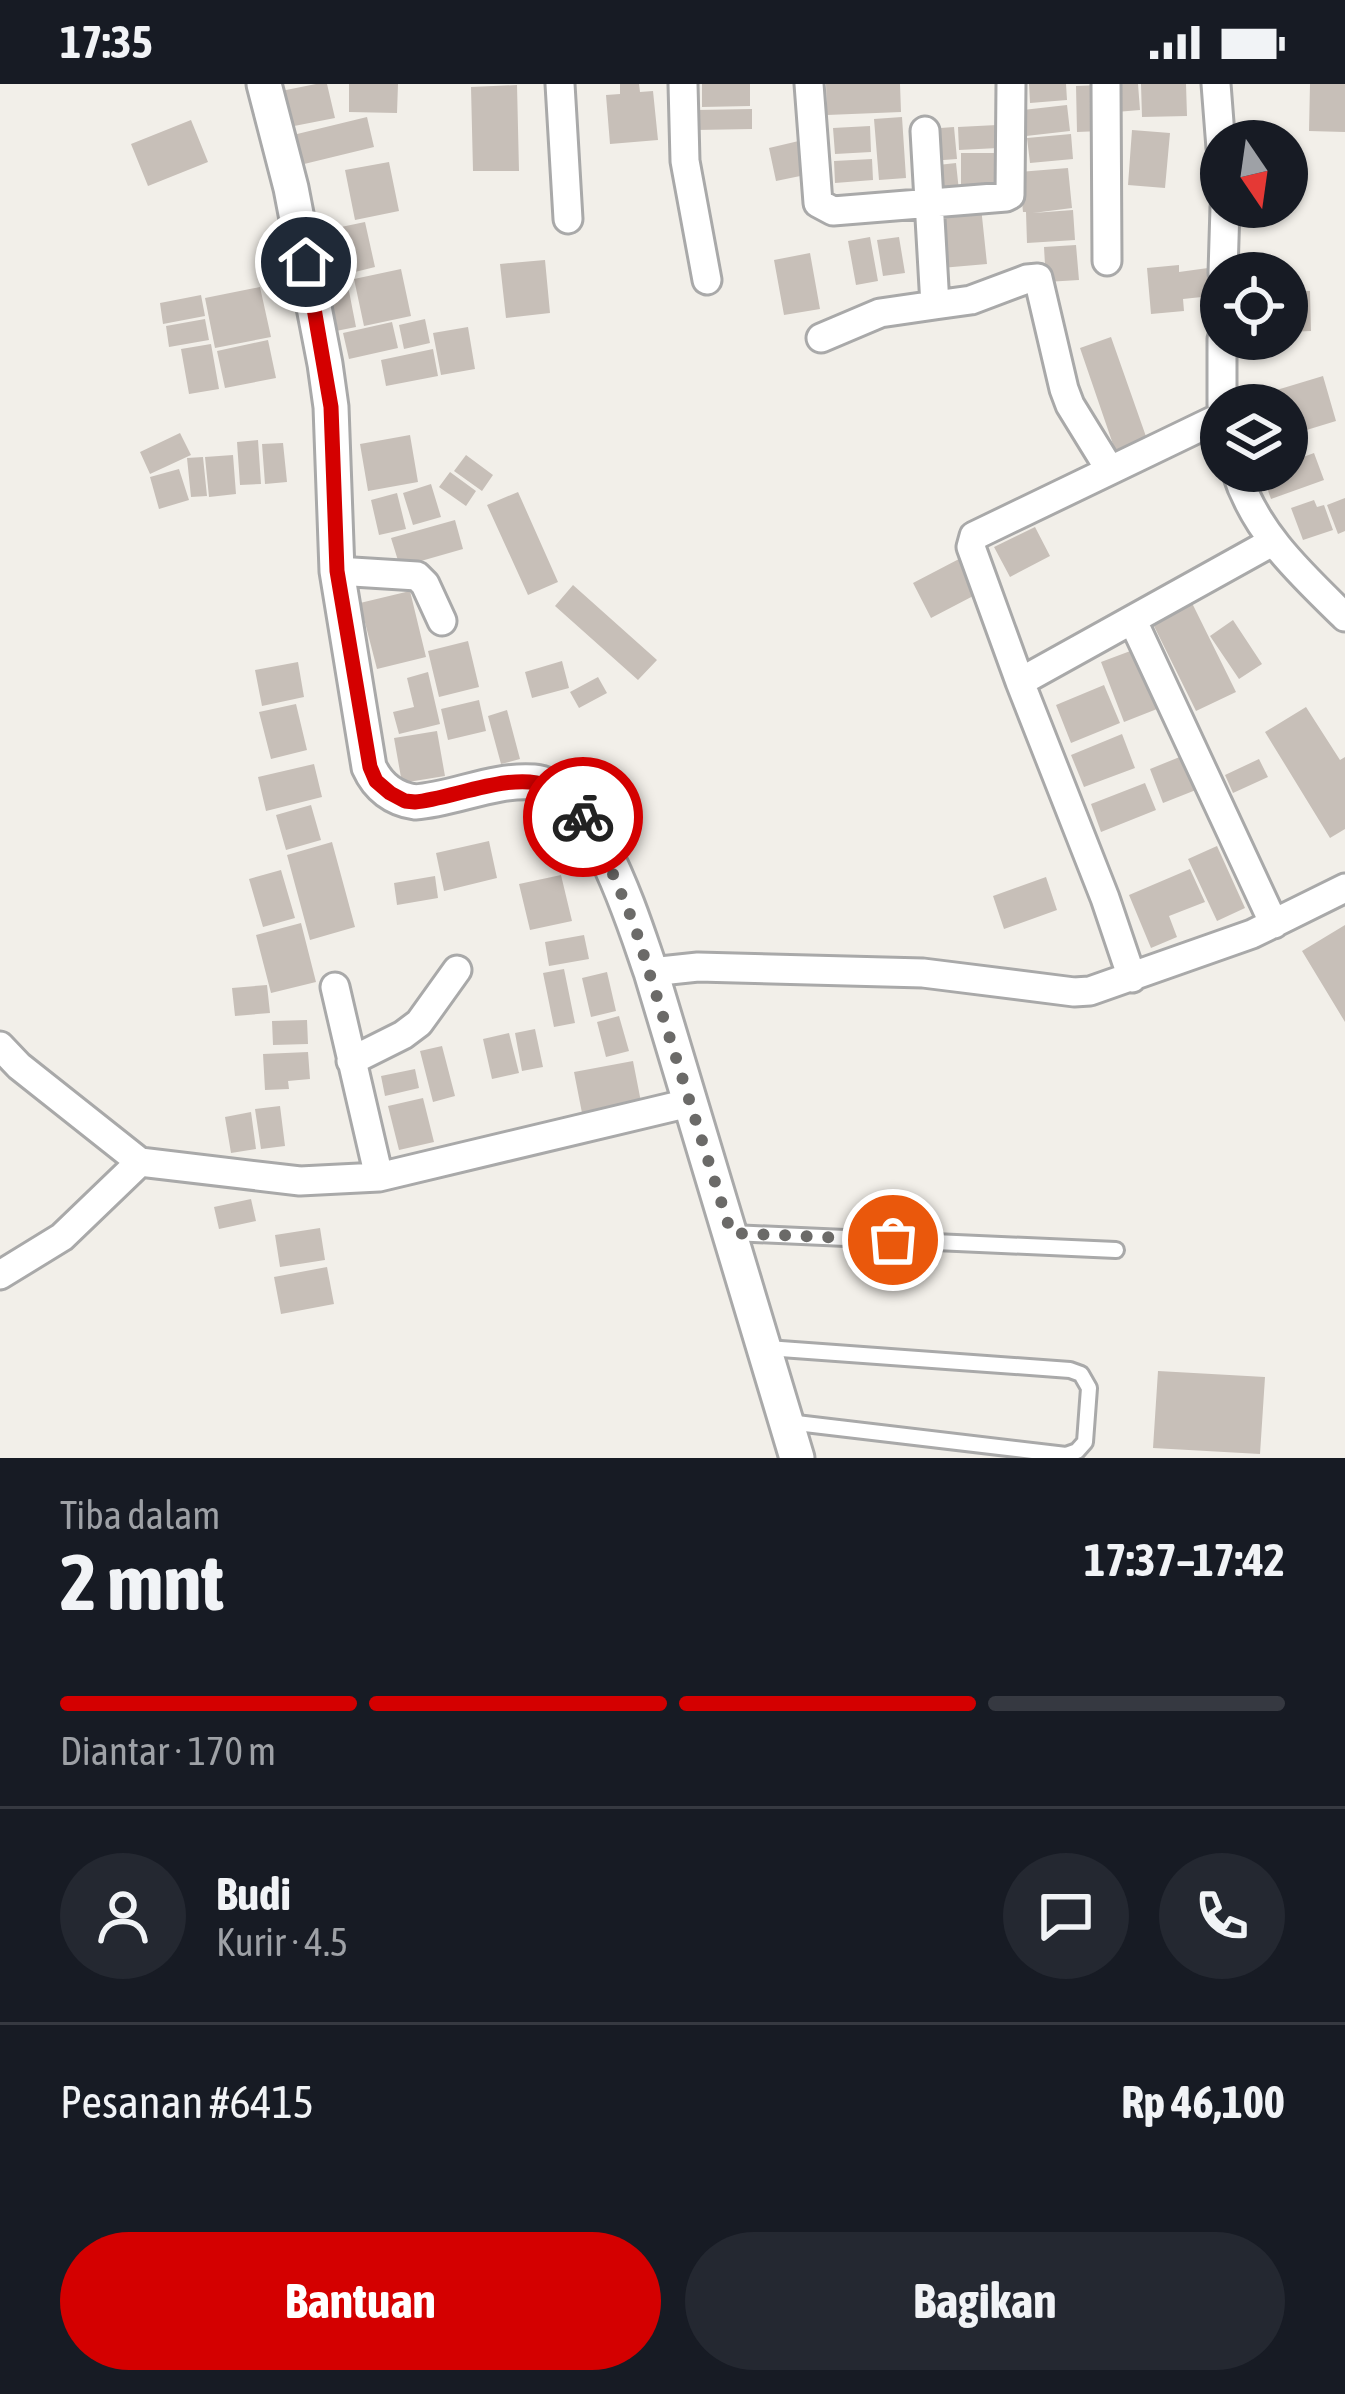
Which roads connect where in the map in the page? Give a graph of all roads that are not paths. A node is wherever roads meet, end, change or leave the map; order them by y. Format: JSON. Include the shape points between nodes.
{"nodes":[{"id":1,"x":264,"y":84,"type":"edge"},
{"id":2,"x":560,"y":84,"type":"edge"},
{"id":3,"x":683,"y":84,"type":"edge"},
{"id":4,"x":809,"y":84,"type":"edge"},
{"id":5,"x":1011,"y":84,"type":"edge"},
{"id":6,"x":1106,"y":84,"type":"edge"},
{"id":7,"x":1216,"y":84,"type":"edge"},
{"id":8,"x":1219,"y":120,"type":"edge"},
{"id":9,"x":925,"y":131,"type":"dead end"},
{"id":10,"x":928,"y":204,"type":"junction"},
{"id":11,"x":568,"y":219,"type":"dead end"},
{"id":12,"x":1106,"y":261,"type":"dead end"},
{"id":13,"x":707,"y":280,"type":"dead end"},
{"id":14,"x":935,"y":305,"type":"junction"},
{"id":15,"x":821,"y":338,"type":"dead end"},
{"id":16,"x":1200,"y":427,"type":"edge"},
{"id":17,"x":1110,"y":470,"type":"junction"},
{"id":18,"x":1244,"y":492,"type":"edge"},
{"id":19,"x":1272,"y":542,"type":"junction"},
{"id":20,"x":337,"y":571,"type":"junction"},
{"id":21,"x":1345,"y":617,"type":"edge"},
{"id":22,"x":442,"y":621,"type":"dead end"},
{"id":23,"x":1133,"y":621,"type":"junction"},
{"id":24,"x":1020,"y":682,"type":"junction"},
{"id":25,"x":1345,"y":888,"type":"edge"},
{"id":26,"x":1274,"y":924,"type":"junction"},
{"id":27,"x":457,"y":970,"type":"dead end"},
{"id":28,"x":654,"y":972,"type":"junction"},
{"id":29,"x":1132,"y":978,"type":"junction"},
{"id":30,"x":335,"y":987,"type":"dead end"},
{"id":31,"x":0,"y":1046,"type":"edge"},
{"id":32,"x":351,"y":1061,"type":"junction"},
{"id":33,"x":689,"y":1103,"type":"junction"},
{"id":34,"x":140,"y":1162,"type":"junction"},
{"id":35,"x":379,"y":1177,"type":"junction"},
{"id":36,"x":731,"y":1233,"type":"junction"},
{"id":37,"x":1116,"y":1250,"type":"dead end"},
{"id":38,"x":0,"y":1275,"type":"edge"},
{"id":39,"x":766,"y":1348,"type":"junction"},
{"id":40,"x":788,"y":1422,"type":"junction"},
{"id":41,"x":797,"y":1458,"type":"edge"}],
"edges":[{"from":1,"to":20,"type":"street","via":[[325,364]]},
{"from":2,"to":11,"type":"street"},
{"from":3,"to":13,"type":"street","via":[[685,161]]},
{"from":4,"to":10,"type":"street","via":[[818,203],[833,212]]},
{"from":5,"to":10,"type":"street","via":[[1010,195]]},
{"from":6,"to":12,"type":"street"},
{"from":7,"to":8,"type":"street"},
{"from":9,"to":10,"type":"street"},
{"from":10,"to":14,"type":"street"},
{"from":14,"to":15,"type":"street","via":[[880,313]]},
{"from":14,"to":17,"type":"street","via":[[1040,280],[1064,389]]},
{"from":16,"to":17,"type":"street"},
{"from":17,"to":24,"type":"street","via":[[972,538]]},
{"from":18,"to":19,"type":"street"},
{"from":19,"to":21,"type":"street"},
{"from":19,"to":23,"type":"street"},
{"from":20,"to":22,"type":"street","via":[[417,576]]},
{"from":20,"to":28,"type":"street","via":[[376,781],[415,802],[523,782],[561,795],[602,848]]},
{"from":23,"to":24,"type":"street"},
{"from":23,"to":26,"type":"street"},
{"from":24,"to":29,"type":"street"},
{"from":25,"to":26,"type":"street"},
{"from":26,"to":29,"type":"street"},
{"from":27,"to":32,"type":"street","via":[[419,1023]]},
{"from":28,"to":29,"type":"street","via":[[923,973],[1074,992]]},
{"from":28,"to":33,"type":"street"},
{"from":30,"to":32,"type":"street"},
{"from":31,"to":34,"type":"street"},
{"from":32,"to":35,"type":"street"},
{"from":33,"to":35,"type":"street"},
{"from":33,"to":36,"type":"street"},
{"from":34,"to":35,"type":"street","via":[[289,1180]]},
{"from":34,"to":38,"type":"street","via":[[62,1237]]},
{"from":36,"to":37,"type":"lane"},
{"from":36,"to":39,"type":"street"},
{"from":39,"to":40,"type":"street"},
{"from":39,"to":40,"type":"lane","via":[[1070,1370],[1089,1388],[1085,1442],[1066,1455]]},
{"from":40,"to":41,"type":"street"}]}
